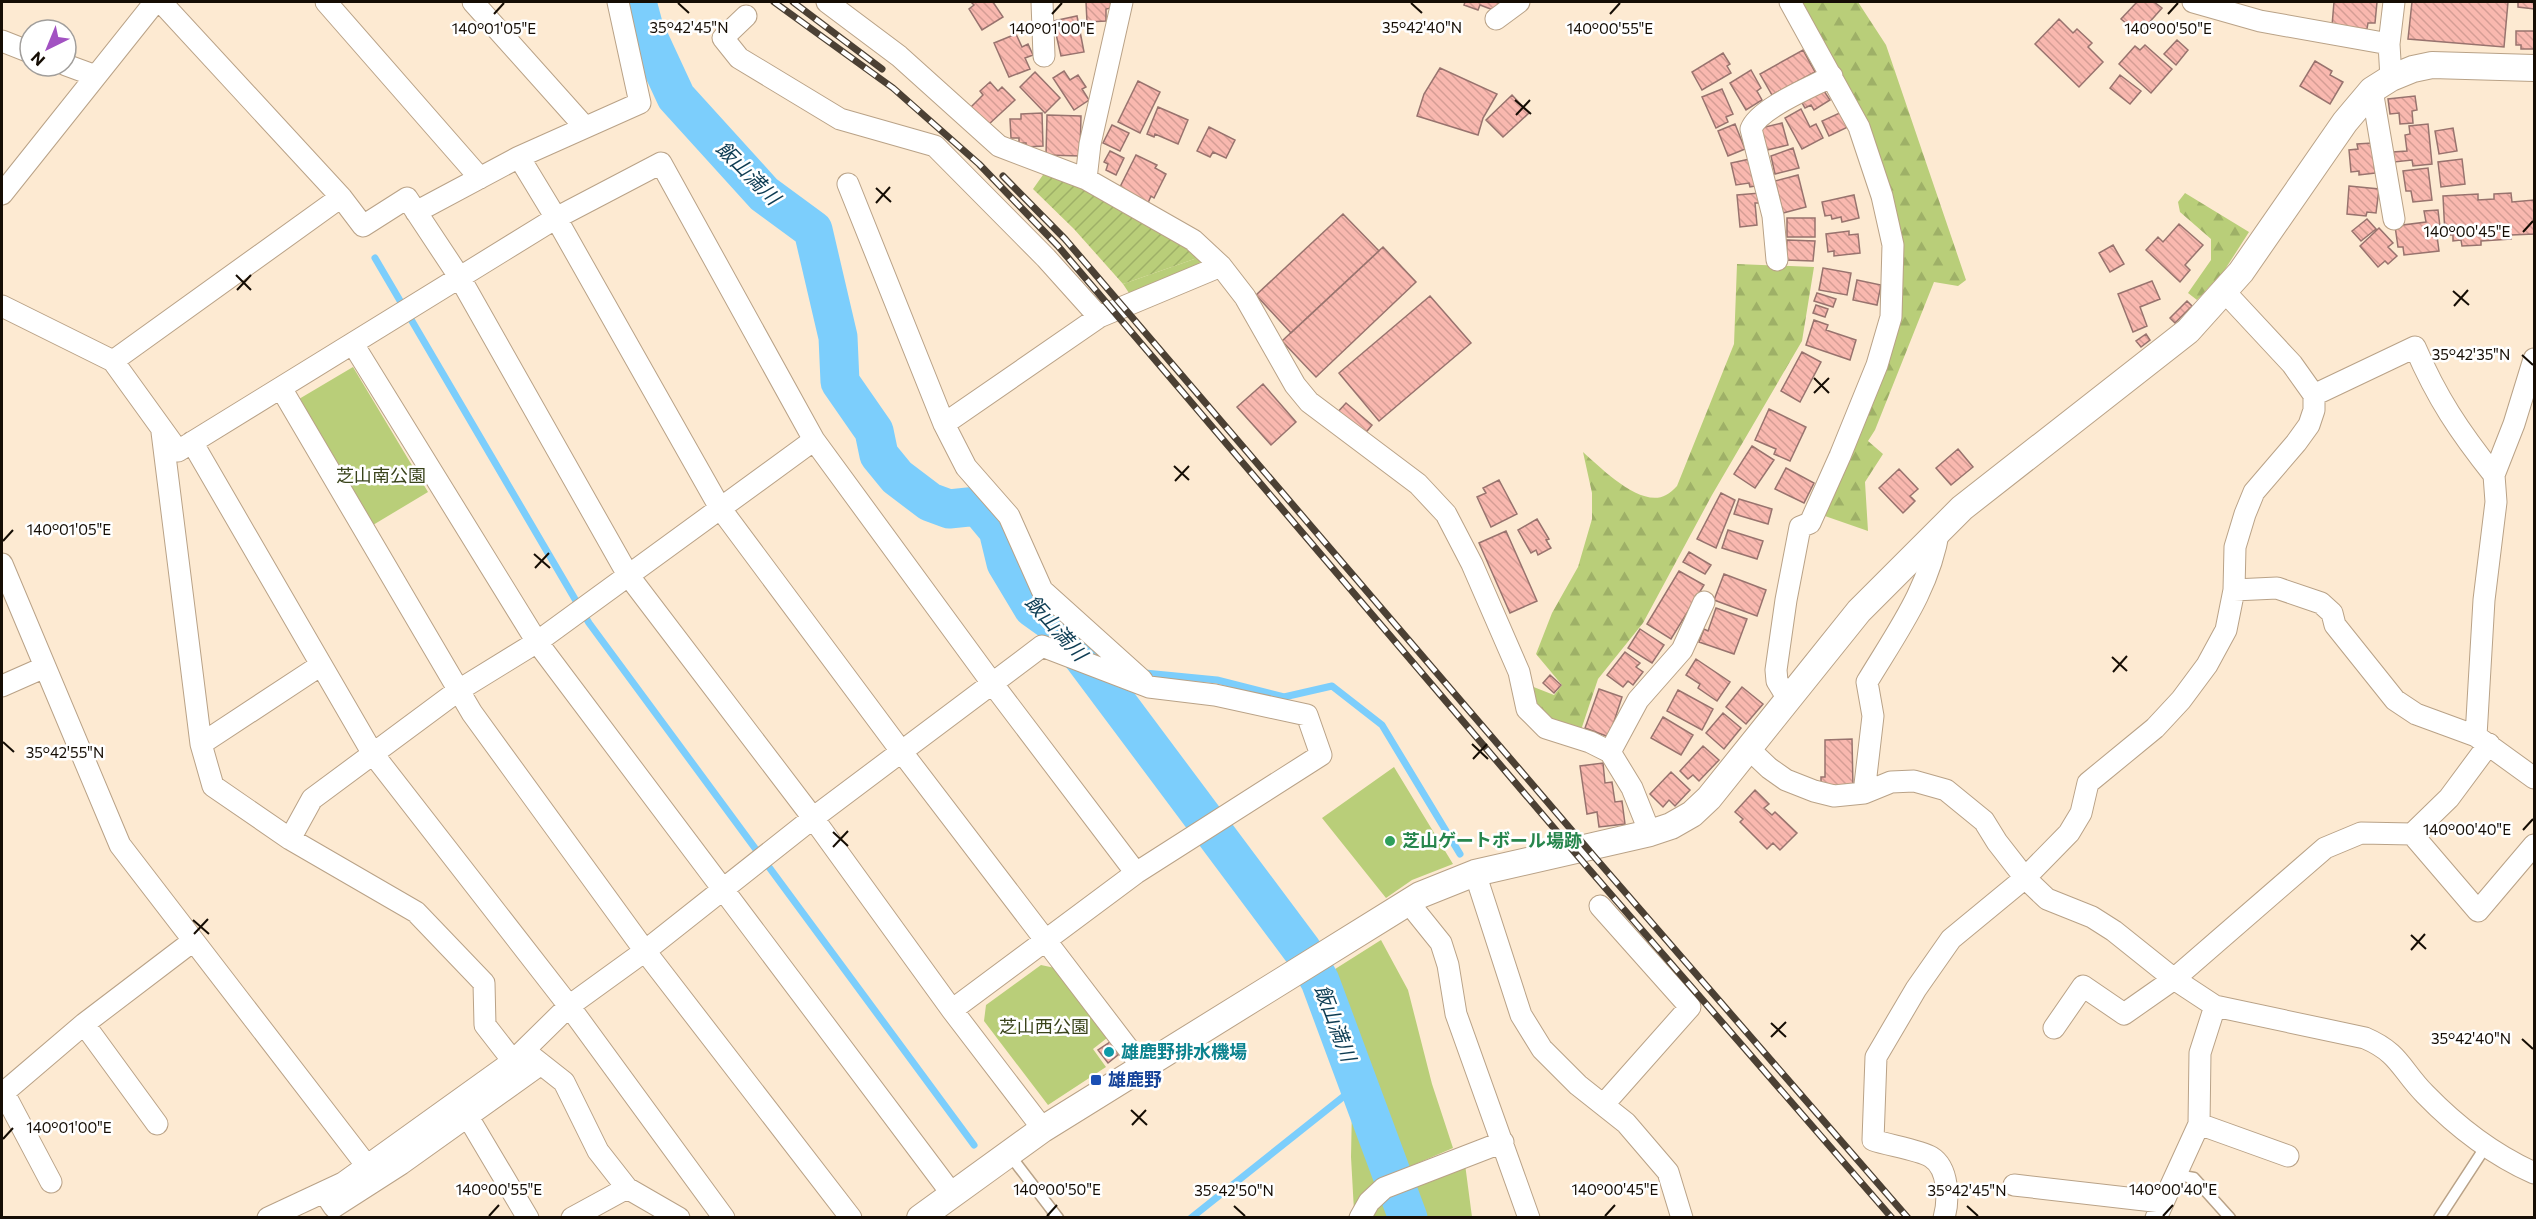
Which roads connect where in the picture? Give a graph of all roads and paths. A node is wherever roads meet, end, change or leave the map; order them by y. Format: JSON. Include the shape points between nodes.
{"nodes":[{"id":1,"x":155,"y":2,"type":"edge"},
{"id":2,"x":161,"y":2,"type":"edge"},
{"id":3,"x":326,"y":2,"type":"edge"},
{"id":4,"x":473,"y":2,"type":"edge"},
{"id":5,"x":618,"y":2,"type":"edge"},
{"id":6,"x":827,"y":2,"type":"edge"},
{"id":7,"x":1042,"y":2,"type":"edge"},
{"id":8,"x":1122,"y":2,"type":"edge"},
{"id":9,"x":1520,"y":2,"type":"edge"},
{"id":10,"x":1790,"y":2,"type":"edge"},
{"id":11,"x":2193,"y":2,"type":"edge"},
{"id":12,"x":2394,"y":2,"type":"edge"},
{"id":13,"x":746,"y":16,"type":"dead end"},
{"id":14,"x":1496,"y":19,"type":"dead end"},
{"id":15,"x":2,"y":41,"type":"edge"},
{"id":16,"x":2389,"y":44,"type":"junction"},
{"id":17,"x":18,"y":47,"type":"edge"},
{"id":18,"x":1044,"y":56,"type":"dead end"},
{"id":19,"x":2535,"y":68,"type":"edge"},
{"id":20,"x":78,"y":69,"type":"edge"},
{"id":21,"x":96,"y":76,"type":"junction"},
{"id":22,"x":1832,"y":76,"type":"junction"},
{"id":23,"x":2381,"y":84,"type":"junction"},
{"id":24,"x":584,"y":126,"type":"junction"},
{"id":25,"x":519,"y":157,"type":"junction"},
{"id":26,"x":480,"y":178,"type":"junction"},
{"id":27,"x":1086,"y":179,"type":"junction"},
{"id":28,"x":848,"y":184,"type":"dead end"},
{"id":29,"x":2,"y":194,"type":"edge"},
{"id":30,"x":341,"y":197,"type":"junction"},
{"id":31,"x":416,"y":212,"type":"junction"},
{"id":32,"x":556,"y":218,"type":"junction"},
{"id":33,"x":2394,"y":219,"type":"dead end"},
{"id":34,"x":1777,"y":260,"type":"dead end"},
{"id":35,"x":1221,"y":266,"type":"junction"},
{"id":36,"x":460,"y":278,"type":"junction"},
{"id":37,"x":2224,"y":291,"type":"junction"},
{"id":38,"x":2,"y":306,"type":"edge"},
{"id":39,"x":1099,"y":317,"type":"junction"},
{"id":40,"x":353,"y":344,"type":"junction"},
{"id":41,"x":2535,"y":359,"type":"edge"},
{"id":42,"x":113,"y":361,"type":"junction"},
{"id":43,"x":281,"y":388,"type":"junction"},
{"id":44,"x":2314,"y":395,"type":"junction"},
{"id":45,"x":944,"y":424,"type":"junction"},
{"id":46,"x":162,"y":429,"type":"junction"},
{"id":47,"x":814,"y":440,"type":"junction"},
{"id":48,"x":192,"y":442,"type":"junction"},
{"id":49,"x":2494,"y":475,"type":"junction"},
{"id":50,"x":720,"y":508,"type":"junction"},
{"id":51,"x":1939,"y":529,"type":"junction"},
{"id":52,"x":2,"y":564,"type":"edge"},
{"id":53,"x":628,"y":575,"type":"junction"},
{"id":54,"x":2234,"y":590,"type":"junction"},
{"id":55,"x":1704,"y":602,"type":"dead end"},
{"id":56,"x":537,"y":642,"type":"junction"},
{"id":57,"x":321,"y":665,"type":"junction"},
{"id":58,"x":45,"y":667,"type":"junction"},
{"id":59,"x":992,"y":683,"type":"junction"},
{"id":60,"x":2,"y":686,"type":"edge"},
{"id":61,"x":1149,"y":687,"type":"junction"},
{"id":62,"x":459,"y":690,"type":"junction"},
{"id":63,"x":1788,"y":699,"type":"junction"},
{"id":64,"x":2482,"y":740,"type":"junction"},
{"id":65,"x":201,"y":744,"type":"junction"},
{"id":66,"x":1749,"y":749,"type":"junction"},
{"id":67,"x":901,"y":751,"type":"junction"},
{"id":68,"x":1610,"y":752,"type":"junction"},
{"id":69,"x":373,"y":754,"type":"junction"},
{"id":70,"x":2535,"y":778,"type":"edge"},
{"id":71,"x":1864,"y":794,"type":"junction"},
{"id":72,"x":813,"y":818,"type":"junction"},
{"id":73,"x":1650,"y":833,"type":"junction"},
{"id":74,"x":2412,"y":834,"type":"junction"},
{"id":75,"x":290,"y":839,"type":"junction"},
{"id":76,"x":2535,"y":845,"type":"edge"},
{"id":77,"x":1136,"y":873,"type":"junction"},
{"id":78,"x":1475,"y":873,"type":"junction"},
{"id":79,"x":2025,"y":878,"type":"junction"},
{"id":80,"x":723,"y":891,"type":"junction"},
{"id":81,"x":1408,"y":902,"type":"junction"},
{"id":82,"x":1600,"y":906,"type":"dead end"},
{"id":83,"x":1046,"y":939,"type":"junction"},
{"id":84,"x":193,"y":941,"type":"junction"},
{"id":85,"x":645,"y":951,"type":"junction"},
{"id":86,"x":2174,"y":979,"type":"junction"},
{"id":87,"x":568,"y":1006,"type":"junction"},
{"id":88,"x":2215,"y":1006,"type":"junction"},
{"id":89,"x":952,"y":1010,"type":"junction"},
{"id":90,"x":84,"y":1024,"type":"junction"},
{"id":91,"x":2054,"y":1028,"type":"dead end"},
{"id":92,"x":519,"y":1055,"type":"junction"},
{"id":93,"x":541,"y":1064,"type":"junction"},
{"id":94,"x":1143,"y":1068,"type":"junction"},
{"id":95,"x":3,"y":1094,"type":"edge"},
{"id":96,"x":1604,"y":1104,"type":"junction"},
{"id":97,"x":468,"y":1117,"type":"junction"},
{"id":98,"x":157,"y":1124,"type":"dead end"},
{"id":99,"x":2199,"y":1124,"type":"junction"},
{"id":100,"x":1043,"y":1129,"type":"junction"},
{"id":101,"x":1503,"y":1142,"type":"junction"},
{"id":102,"x":2486,"y":1146,"type":"junction"},
{"id":103,"x":1009,"y":1154,"type":"junction"},
{"id":104,"x":2288,"y":1156,"type":"dead end"},
{"id":105,"x":366,"y":1166,"type":"junction"},
{"id":106,"x":2535,"y":1173,"type":"edge"},
{"id":107,"x":2177,"y":1175,"type":"junction"},
{"id":108,"x":51,"y":1182,"type":"dead end"},
{"id":109,"x":2014,"y":1185,"type":"dead end"},
{"id":110,"x":627,"y":1188,"type":"junction"},
{"id":111,"x":324,"y":1192,"type":"junction"},
{"id":112,"x":952,"y":1194,"type":"junction"},
{"id":113,"x":2159,"y":1210,"type":"edge"},
{"id":114,"x":268,"y":1218,"type":"edge"},
{"id":115,"x":528,"y":1218,"type":"edge"},
{"id":116,"x":572,"y":1218,"type":"edge"},
{"id":117,"x":679,"y":1218,"type":"edge"},
{"id":118,"x":724,"y":1218,"type":"edge"},
{"id":119,"x":851,"y":1218,"type":"edge"},
{"id":120,"x":920,"y":1218,"type":"edge"},
{"id":121,"x":1058,"y":1218,"type":"edge"},
{"id":122,"x":1360,"y":1218,"type":"edge"},
{"id":123,"x":1529,"y":1218,"type":"edge"},
{"id":124,"x":1682,"y":1218,"type":"edge"},
{"id":125,"x":1944,"y":1218,"type":"edge"},
{"id":126,"x":2230,"y":1218,"type":"edge"},
{"id":127,"x":2439,"y":1218,"type":"edge"}],
"edges":[{"from":1,"to":21,"type":"street"},
{"from":2,"to":30,"type":"street"},
{"from":3,"to":26,"type":"street"},
{"from":4,"to":24,"type":"street"},
{"from":5,"to":24,"type":"street","via":[[640,103]]},
{"from":6,"to":27,"type":"street","via":[[899,56],[999,146]]},
{"from":7,"to":18,"type":"street"},
{"from":8,"to":27,"type":"street","via":[[1090,144]]},
{"from":9,"to":14,"type":"street"},
{"from":10,"to":22,"type":"street"},
{"from":11,"to":16,"type":"street","via":[[2260,21]]},
{"from":12,"to":16,"type":"street"},
{"from":13,"to":39,"type":"street","via":[[723,38],[739,58],[840,119],[935,146]]},
{"from":15,"to":17,"type":"street"},
{"from":16,"to":23,"type":"street"},
{"from":19,"to":23,"type":"street","via":[[2432,65]]},
{"from":20,"to":21,"type":"street"},
{"from":21,"to":29,"type":"street"},
{"from":22,"to":34,"type":"street","via":[[1754,121],[1752,129],[1773,216]]},
{"from":22,"to":63,"type":"street","via":[[1859,127],[1882,196],[1893,244],[1891,317],[1877,365],[1840,456],[1810,523],[1800,528],[1776,670],[1777,681]]},
{"from":23,"to":33,"type":"street"},
{"from":23,"to":37,"type":"street","via":[[2344,122]]},
{"from":24,"to":25,"type":"street"},
{"from":25,"to":26,"type":"street"},
{"from":25,"to":32,"type":"street"},
{"from":26,"to":31,"type":"street"},
{"from":27,"to":35,"type":"street","via":[[1193,240]]},
{"from":28,"to":45,"type":"street"},
{"from":30,"to":31,"type":"street","via":[[363,226],[407,198]]},
{"from":30,"to":42,"type":"street"},
{"from":31,"to":36,"type":"street"},
{"from":32,"to":36,"type":"street"},
{"from":32,"to":47,"type":"street","via":[[661,164]]},
{"from":32,"to":50,"type":"street"},
{"from":35,"to":39,"type":"street"},
{"from":35,"to":68,"type":"street","via":[[1245,297],[1295,385],[1310,402],[1418,484],[1446,514],[1519,672],[1527,709],[1534,719],[1546,728]]},
{"from":36,"to":40,"type":"street"},
{"from":36,"to":53,"type":"street"},
{"from":37,"to":44,"type":"street","via":[[2292,364]]},
{"from":37,"to":51,"type":"street","via":[[2188,330]]},
{"from":38,"to":42,"type":"street"},
{"from":39,"to":45,"type":"street"},
{"from":40,"to":43,"type":"street"},
{"from":40,"to":56,"type":"street"},
{"from":41,"to":49,"type":"street"},
{"from":42,"to":46,"type":"street"},
{"from":43,"to":48,"type":"street"},
{"from":43,"to":62,"type":"street"},
{"from":44,"to":49,"type":"street","via":[[2415,347],[2459,432]]},
{"from":44,"to":54,"type":"street","via":[[2309,425],[2254,492],[2235,547]]},
{"from":45,"to":61,"type":"street","via":[[966,467],[1009,516],[1042,590]]},
{"from":46,"to":48,"type":"street","via":[[178,450]]},
{"from":46,"to":65,"type":"street"},
{"from":47,"to":50,"type":"street"},
{"from":47,"to":59,"type":"street"},
{"from":48,"to":57,"type":"street"},
{"from":49,"to":64,"type":"street","via":[[2496,502],[2484,600]]},
{"from":50,"to":53,"type":"street"},
{"from":50,"to":67,"type":"street"},
{"from":51,"to":63,"type":"street","via":[[1859,611]]},
{"from":51,"to":71,"type":"street","via":[[1926,582],[1867,682],[1873,716]]},
{"from":52,"to":58,"type":"street"},
{"from":53,"to":56,"type":"street"},
{"from":53,"to":72,"type":"street"},
{"from":54,"to":64,"type":"street","via":[[2277,588],[2320,603],[2395,700],[2416,714]]},
{"from":54,"to":79,"type":"street","via":[[2226,630],[2207,665],[2155,728],[2088,783],[2081,813],[2069,833]]},
{"from":55,"to":68,"type":"street","via":[[1682,650],[1638,700]]},
{"from":56,"to":62,"type":"street"},
{"from":56,"to":80,"type":"street"},
{"from":57,"to":65,"type":"street"},
{"from":57,"to":69,"type":"street"},
{"from":58,"to":60,"type":"street"},
{"from":58,"to":84,"type":"street","via":[[120,845]]},
{"from":59,"to":61,"type":"street","via":[[1042,646]]},
{"from":59,"to":67,"type":"street"},
{"from":59,"to":77,"type":"street"},
{"from":61,"to":77,"type":"street","via":[[1215,695],[1307,715],[1321,755]]},
{"from":62,"to":69,"type":"street"},
{"from":62,"to":85,"type":"street"},
{"from":63,"to":66,"type":"street"},
{"from":64,"to":70,"type":"street"},
{"from":64,"to":74,"type":"street","via":[[2450,798]]},
{"from":65,"to":75,"type":"street","via":[[213,786]]},
{"from":66,"to":71,"type":"street","via":[[1786,780],[1814,791],[1834,796]]},
{"from":66,"to":73,"type":"street","via":[[1692,814]]},
{"from":67,"to":72,"type":"street"},
{"from":67,"to":83,"type":"street"},
{"from":68,"to":73,"type":"street","via":[[1632,788]]},
{"from":69,"to":75,"type":"street","via":[[312,799]]},
{"from":69,"to":87,"type":"street"},
{"from":71,"to":79,"type":"street","via":[[1891,782],[1914,781],[1946,790],[1984,820]]},
{"from":72,"to":80,"type":"street"},
{"from":72,"to":89,"type":"street"},
{"from":73,"to":78,"type":"street"},
{"from":74,"to":76,"type":"street","via":[[2478,911]]},
{"from":74,"to":86,"type":"street","via":[[2361,833],[2325,848]]},
{"from":75,"to":92,"type":"street","via":[[416,912],[484,983],[484,1025]]},
{"from":77,"to":83,"type":"street"},
{"from":78,"to":81,"type":"street"},
{"from":78,"to":96,"type":"street","via":[[1521,1015],[1542,1049]]},
{"from":79,"to":86,"type":"street","via":[[2047,900],[2092,917],[2114,931]]},
{"from":79,"to":125,"type":"street","via":[[1951,939],[1876,1057],[1873,1140],[1932,1157],[1943,1173],[1948,1204]]},
{"from":80,"to":85,"type":"street"},
{"from":80,"to":112,"type":"street"},
{"from":81,"to":94,"type":"street"},
{"from":81,"to":101,"type":"street","via":[[1441,943],[1456,1014]]},
{"from":82,"to":96,"type":"street","via":[[1690,1007]]},
{"from":83,"to":89,"type":"street"},
{"from":83,"to":94,"type":"street"},
{"from":84,"to":90,"type":"street"},
{"from":84,"to":105,"type":"street"},
{"from":85,"to":87,"type":"street"},
{"from":85,"to":119,"type":"street"},
{"from":86,"to":88,"type":"street"},
{"from":86,"to":91,"type":"street","via":[[2124,1014],[2083,986]]},
{"from":87,"to":92,"type":"street"},
{"from":87,"to":118,"type":"street"},
{"from":88,"to":99,"type":"street","via":[[2200,1053]]},
{"from":88,"to":102,"type":"street","via":[[2365,1038],[2382,1046],[2397,1058],[2424,1094]]},
{"from":89,"to":100,"type":"street"},
{"from":90,"to":95,"type":"street"},
{"from":90,"to":98,"type":"street"},
{"from":92,"to":93,"type":"street"},
{"from":92,"to":105,"type":"street"},
{"from":93,"to":97,"type":"street"},
{"from":93,"to":110,"type":"street","via":[[564,1082],[598,1151]]},
{"from":94,"to":100,"type":"street"},
{"from":95,"to":108,"type":"street"},
{"from":96,"to":124,"type":"street","via":[[1626,1123],[1668,1173]]},
{"from":97,"to":111,"type":"street","via":[[334,1207]]},
{"from":97,"to":115,"type":"street"},
{"from":99,"to":104,"type":"street"},
{"from":99,"to":107,"type":"street"},
{"from":100,"to":103,"type":"street"},
{"from":101,"to":122,"type":"street","via":[[1384,1188]]},
{"from":101,"to":123,"type":"street"},
{"from":102,"to":106,"type":"street"},
{"from":102,"to":127,"type":"lane"},
{"from":103,"to":112,"type":"street"},
{"from":103,"to":121,"type":"lane"},
{"from":105,"to":111,"type":"street"},
{"from":107,"to":113,"type":"street"},
{"from":107,"to":126,"type":"lane","via":[[2194,1178]]},
{"from":109,"to":113,"type":"street"},
{"from":110,"to":116,"type":"street"},
{"from":110,"to":117,"type":"street"},
{"from":111,"to":114,"type":"street"},
{"from":112,"to":120,"type":"street"}]}
